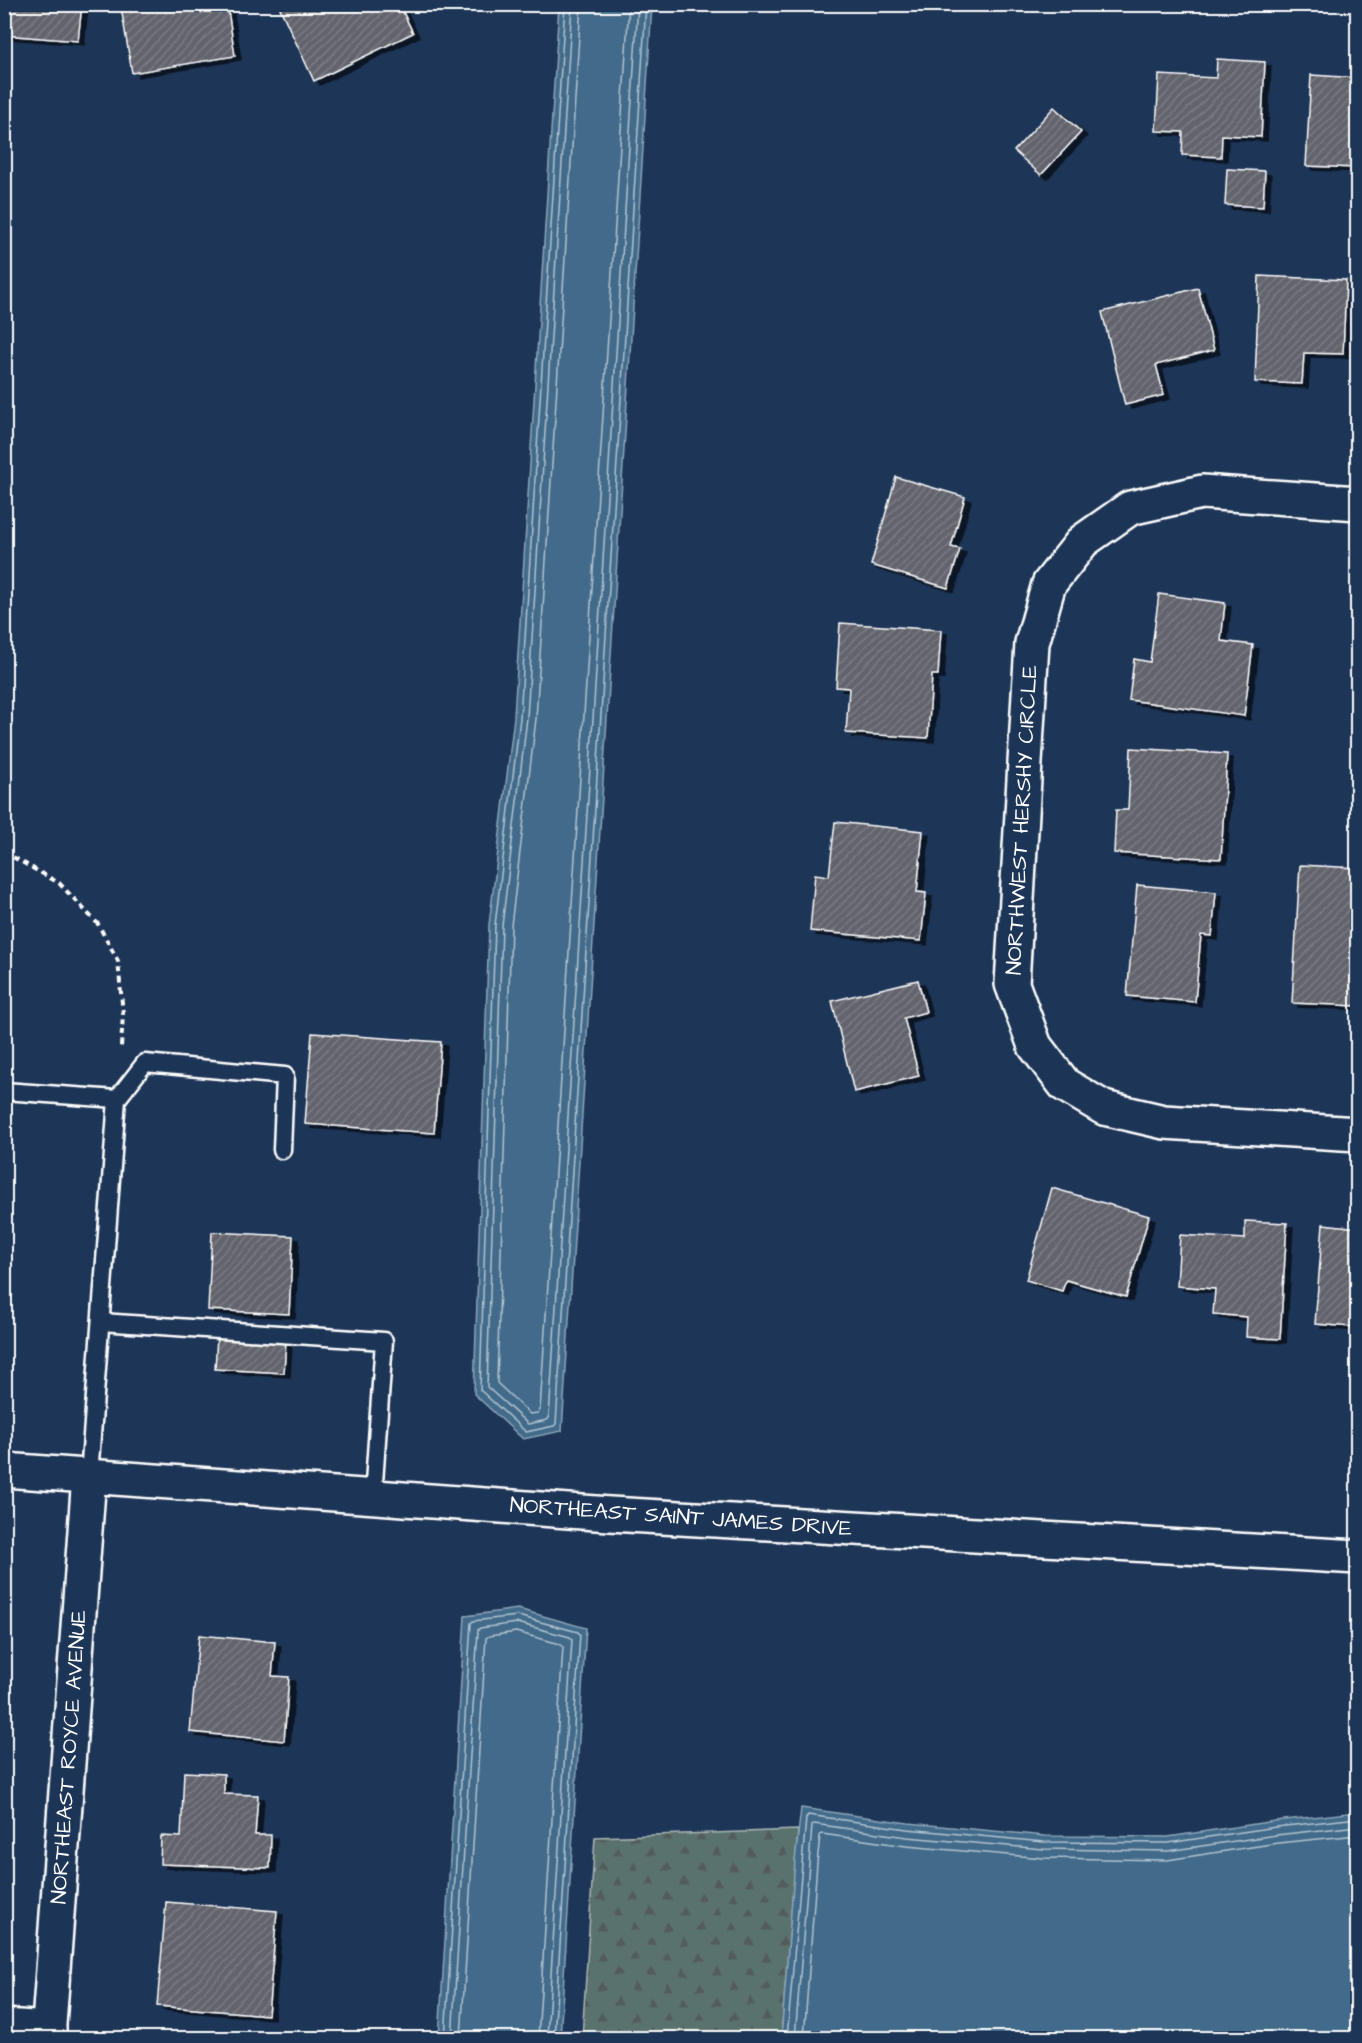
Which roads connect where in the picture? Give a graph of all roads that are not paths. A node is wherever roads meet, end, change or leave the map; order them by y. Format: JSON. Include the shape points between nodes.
{"nodes":[{"id":1,"x":1358,"y":502,"type":"edge"},
{"id":2,"x":4,"y":1091,"type":"edge"},
{"id":3,"x":117,"y":1099,"type":"junction"},
{"id":4,"x":1358,"y":1134,"type":"edge"},
{"id":5,"x":282,"y":1150,"type":"dead end"},
{"id":6,"x":101,"y":1322,"type":"junction"},
{"id":7,"x":4,"y":1470,"type":"edge"},
{"id":8,"x":89,"y":1476,"type":"junction"},
{"id":9,"x":373,"y":1497,"type":"junction"},
{"id":10,"x":1358,"y":1557,"type":"edge"},
{"id":11,"x":4,"y":2026,"type":"edge"},
{"id":12,"x":49,"y":2034,"type":"edge"}],
"edges":[{"from":1,"to":4,"type":"street","name":"NORTHWEST HERSHY CIRCLE","via":[[1202,492],[1130,508],[1083,541],[1049,584],[1032,643],[1012,984],[1035,1046],[1065,1085],[1104,1108],[1164,1122]]},
{"from":2,"to":3,"type":"lane"},
{"from":3,"to":5,"type":"lane","via":[[146,1063],[285,1076]]},
{"from":3,"to":6,"type":"lane"},
{"from":6,"to":8,"type":"lane"},
{"from":6,"to":9,"type":"lane","via":[[384,1341]]},
{"from":7,"to":8,"type":"street","name":"NORTHEAST SAINT JAMES DRIVE"},
{"from":8,"to":9,"type":"street","name":"NORTHEAST SAINT JAMES DRIVE"},
{"from":8,"to":12,"type":"street","name":"NORTHEAST ROYCE AVENUE"},
{"from":9,"to":10,"type":"street","name":"NORTHEAST SAINT JAMES DRIVE"},
{"from":11,"to":12,"type":"street"}]}
